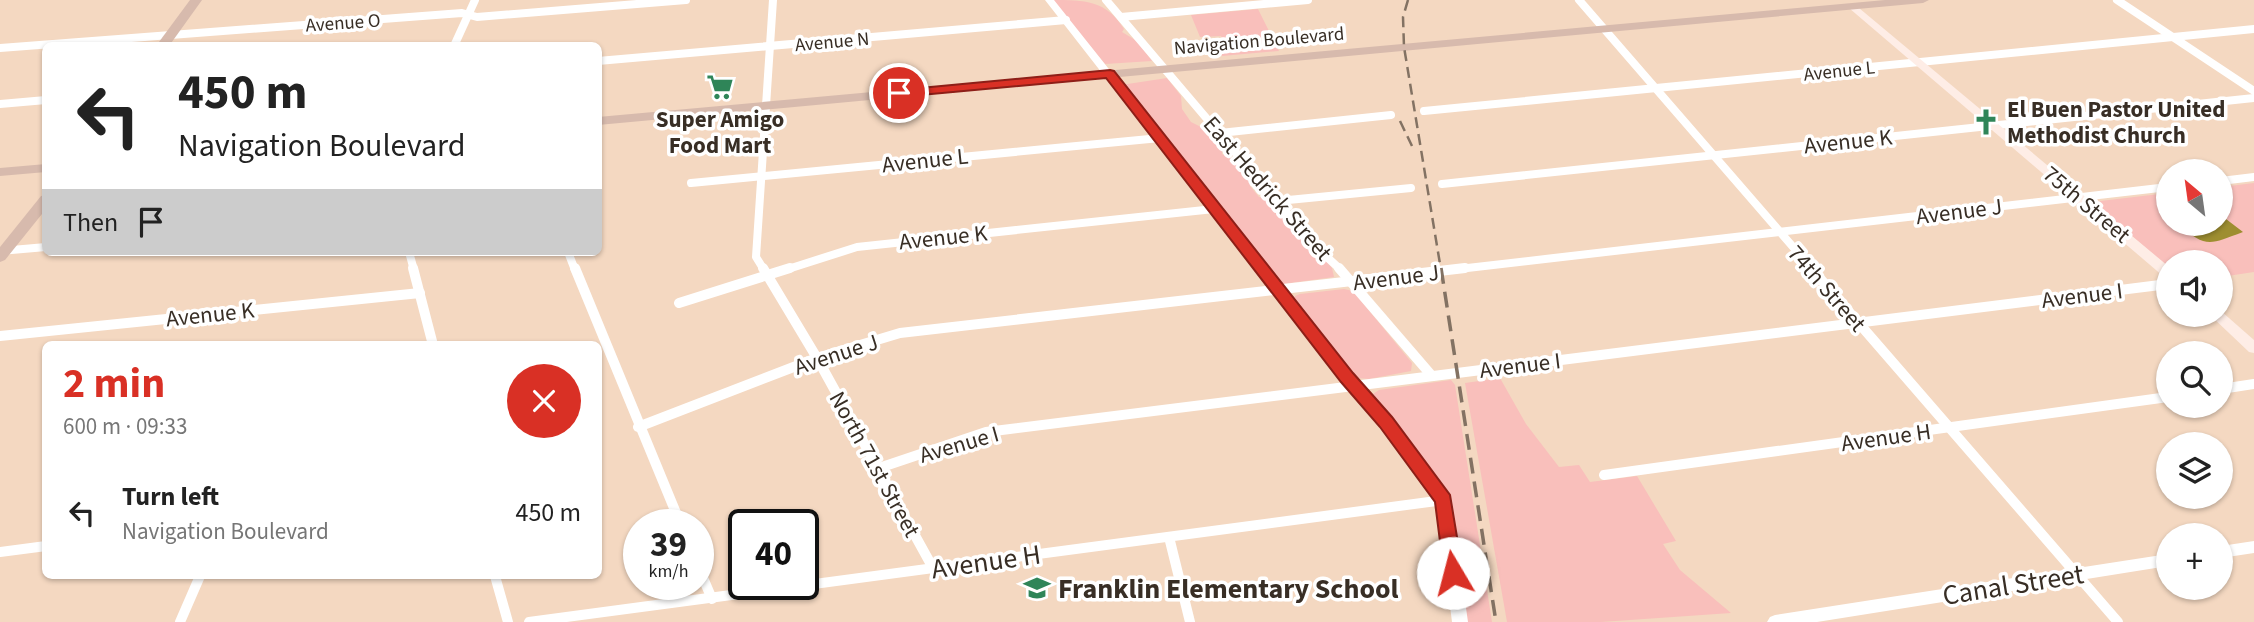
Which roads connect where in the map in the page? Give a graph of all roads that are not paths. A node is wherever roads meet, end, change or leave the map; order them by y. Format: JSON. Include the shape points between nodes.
{"nodes":[{"id":1,"x":196,"y":0,"type":"edge"},
{"id":2,"x":475,"y":0,"type":"edge"},
{"id":3,"x":686,"y":0,"type":"edge"},
{"id":4,"x":773,"y":0,"type":"edge"},
{"id":5,"x":1049,"y":0,"type":"edge"},
{"id":6,"x":1106,"y":0,"type":"edge"},
{"id":7,"x":1308,"y":0,"type":"edge"},
{"id":8,"x":1579,"y":0,"type":"edge"},
{"id":9,"x":1923,"y":0,"type":"edge"},
{"id":10,"x":2117,"y":0,"type":"edge"},
{"id":11,"x":1849,"y":3,"type":"edge"},
{"id":12,"x":468,"y":15,"type":"junction"},
{"id":13,"x":1121,"y":17,"type":"junction"},
{"id":14,"x":1066,"y":20,"type":"junction"},
{"id":15,"x":1603,"y":29,"type":"junction"},
{"id":16,"x":2254,"y":29,"type":"edge"},
{"id":17,"x":2175,"y":37,"type":"junction"},
{"id":18,"x":165,"y":41,"type":"edge"},
{"id":19,"x":141,"y":42,"type":"edge"},
{"id":20,"x":456,"y":42,"type":"edge"},
{"id":21,"x":42,"y":46,"type":"edge"},
{"id":22,"x":770,"y":46,"type":"junction"},
{"id":23,"x":0,"y":48,"type":"edge"},
{"id":24,"x":602,"y":61,"type":"edge"},
{"id":25,"x":1920,"y":62,"type":"junction"},
{"id":26,"x":1165,"y":68,"type":"junction"},
{"id":27,"x":1110,"y":74,"type":"junction"},
{"id":28,"x":1655,"y":88,"type":"junction"},
{"id":29,"x":2254,"y":91,"type":"edge"},
{"id":30,"x":2254,"y":98,"type":"edge"},
{"id":31,"x":42,"y":100,"type":"edge"},
{"id":32,"x":0,"y":104,"type":"edge"},
{"id":33,"x":767,"y":106,"type":"junction"},
{"id":34,"x":1424,"y":111,"type":"dead end"},
{"id":35,"x":1391,"y":115,"type":"dead end"},
{"id":36,"x":602,"y":121,"type":"edge"},
{"id":37,"x":1994,"y":125,"type":"junction"},
{"id":38,"x":1220,"y":132,"type":"junction"},
{"id":39,"x":1160,"y":138,"type":"junction"},
{"id":40,"x":1714,"y":155,"type":"junction"},
{"id":41,"x":42,"y":168,"type":"edge"},
{"id":42,"x":0,"y":172,"type":"edge"},
{"id":43,"x":761,"y":176,"type":"junction"},
{"id":44,"x":2254,"y":177,"type":"edge"},
{"id":45,"x":2233,"y":180,"type":"edge"},
{"id":46,"x":691,"y":183,"type":"dead end"},
{"id":47,"x":1442,"y":184,"type":"dead end"},
{"id":48,"x":1411,"y":188,"type":"dead end"},
{"id":49,"x":2156,"y":188,"type":"edge"},
{"id":50,"x":2080,"y":197,"type":"junction"},
{"id":51,"x":1278,"y":201,"type":"junction"},
{"id":52,"x":42,"y":204,"type":"edge"},
{"id":53,"x":1214,"y":209,"type":"junction"},
{"id":54,"x":1779,"y":233,"type":"junction"},
{"id":55,"x":42,"y":248,"type":"edge"},
{"id":56,"x":2,"y":253,"type":"edge"},
{"id":57,"x":410,"y":256,"type":"edge"},
{"id":58,"x":570,"y":256,"type":"edge"},
{"id":59,"x":2156,"y":263,"type":"edge"},
{"id":60,"x":767,"y":275,"type":"junction"},
{"id":61,"x":1352,"y":282,"type":"junction"},
{"id":62,"x":2156,"y":286,"type":"edge"},
{"id":63,"x":1278,"y":290,"type":"junction"},
{"id":64,"x":420,"y":293,"type":"junction"},
{"id":65,"x":678,"y":303,"type":"dead end"},
{"id":66,"x":1857,"y":323,"type":"junction"},
{"id":67,"x":2230,"y":327,"type":"edge"},
{"id":68,"x":0,"y":336,"type":"edge"},
{"id":69,"x":432,"y":341,"type":"edge"},
{"id":70,"x":2254,"y":348,"type":"edge"},
{"id":71,"x":817,"y":358,"type":"junction"},
{"id":72,"x":1432,"y":376,"type":"junction"},
{"id":73,"x":2254,"y":384,"type":"edge"},
{"id":74,"x":1354,"y":386,"type":"junction"},
{"id":75,"x":2233,"y":387,"type":"edge"},
{"id":76,"x":2156,"y":399,"type":"edge"},
{"id":77,"x":638,"y":426,"type":"junction"},
{"id":78,"x":1951,"y":428,"type":"junction"},
{"id":79,"x":876,"y":469,"type":"junction"},
{"id":80,"x":1604,"y":475,"type":"dead end"},
{"id":81,"x":1444,"y":500,"type":"junction"},
{"id":82,"x":674,"y":509,"type":"edge"},
{"id":83,"x":1168,"y":537,"type":"junction"},
{"id":84,"x":42,"y":547,"type":"edge"},
{"id":85,"x":2254,"y":547,"type":"edge"},
{"id":86,"x":2233,"y":550,"type":"edge"},
{"id":87,"x":0,"y":552,"type":"edge"},
{"id":88,"x":2156,"y":562,"type":"edge"},
{"id":89,"x":933,"y":568,"type":"junction"},
{"id":90,"x":2077,"y":574,"type":"junction"},
{"id":91,"x":199,"y":579,"type":"edge"},
{"id":92,"x":496,"y":579,"type":"edge"},
{"id":93,"x":714,"y":599,"type":"edge"},
{"id":94,"x":704,"y":600,"type":"edge"},
{"id":95,"x":180,"y":622,"type":"edge"},
{"id":96,"x":508,"y":622,"type":"edge"},
{"id":97,"x":529,"y":622,"type":"edge"},
{"id":98,"x":1190,"y":622,"type":"edge"},
{"id":99,"x":1460,"y":622,"type":"edge"},
{"id":100,"x":1775,"y":622,"type":"edge"},
{"id":101,"x":2118,"y":622,"type":"edge"}],
"edges":[{"from":1,"to":18,"type":"main road"},
{"from":2,"to":12,"type":"street"},
{"from":3,"to":12,"type":"street","name":"Avenue O"},
{"from":4,"to":22,"type":"street","name":"North 71st Street"},
{"from":5,"to":14,"type":"street"},
{"from":6,"to":13,"type":"street","name":"East Hedrick Street"},
{"from":7,"to":13,"type":"street"},
{"from":8,"to":15,"type":"street","name":"74th Street"},
{"from":9,"to":11,"type":"main road","name":"Navigation Boulevard"},
{"from":10,"to":17,"type":"street"},
{"from":11,"to":15,"type":"main road","name":"Navigation Boulevard"},
{"from":11,"to":25,"type":"main road","name":"75th Street"},
{"from":12,"to":18,"type":"street","name":"Avenue O"},
{"from":12,"to":20,"type":"street"},
{"from":13,"to":26,"type":"street","name":"East Hedrick Street"},
{"from":14,"to":22,"type":"street","name":"Avenue N"},
{"from":14,"to":27,"type":"street"},
{"from":15,"to":26,"type":"main road","name":"Navigation Boulevard"},
{"from":15,"to":28,"type":"street","name":"74th Street"},
{"from":16,"to":17,"type":"street","name":"Avenue L"},
{"from":17,"to":25,"type":"street","name":"Avenue L"},
{"from":17,"to":29,"type":"street"},
{"from":18,"to":19,"type":"street","name":"Avenue O"},
{"from":21,"to":23,"type":"street","name":"Avenue O"},
{"from":22,"to":24,"type":"street","name":"Avenue N"},
{"from":22,"to":33,"type":"street","name":"North 71st Street"},
{"from":25,"to":28,"type":"street","name":"Avenue L"},
{"from":25,"to":37,"type":"main road","name":"75th Street"},
{"from":26,"to":27,"type":"main road","name":"Navigation Boulevard"},
{"from":26,"to":38,"type":"street","name":"East Hedrick Street"},
{"from":27,"to":33,"type":"main road","name":"Navigation Boulevard"},
{"from":27,"to":39,"type":"street"},
{"from":28,"to":34,"type":"street","name":"Avenue L"},
{"from":28,"to":40,"type":"street","name":"74th Street"},
{"from":30,"to":37,"type":"street","name":"Avenue K"},
{"from":31,"to":32,"type":"street"},
{"from":33,"to":36,"type":"main road","name":"Navigation Boulevard"},
{"from":33,"to":43,"type":"street","name":"North 71st Street"},
{"from":35,"to":38,"type":"street"},
{"from":37,"to":40,"type":"street","name":"Avenue K"},
{"from":37,"to":50,"type":"main road","name":"75th Street"},
{"from":38,"to":51,"type":"street","name":"East Hedrick Street"},
{"from":39,"to":43,"type":"street","name":"Avenue L"},
{"from":39,"to":53,"type":"street"},
{"from":40,"to":47,"type":"street","name":"Avenue K"},
{"from":40,"to":54,"type":"street","name":"74th Street"},
{"from":41,"to":42,"type":"main road"},
{"from":43,"to":46,"type":"street","name":"Avenue L"},
{"from":43,"to":60,"type":"street","name":"North 71st Street","via":[[756,257]]},
{"from":44,"to":45,"type":"street"},
{"from":48,"to":51,"type":"street"},
{"from":49,"to":50,"type":"street","name":"Avenue J"},
{"from":50,"to":54,"type":"street","name":"Avenue J"},
{"from":50,"to":59,"type":"main road","name":"75th Street"},
{"from":51,"to":61,"type":"street","name":"East Hedrick Street"},
{"from":52,"to":56,"type":"main road"},
{"from":53,"to":60,"type":"street","name":"Avenue K","via":[[857,247]]},
{"from":53,"to":63,"type":"street"},
{"from":54,"to":61,"type":"street","name":"Avenue J"},
{"from":54,"to":66,"type":"street","name":"74th Street"},
{"from":55,"to":56,"type":"street"},
{"from":57,"to":64,"type":"street"},
{"from":58,"to":77,"type":"street"},
{"from":60,"to":65,"type":"street","name":"Avenue K"},
{"from":60,"to":71,"type":"street","name":"North 71st Street"},
{"from":61,"to":63,"type":"street","name":"Avenue J"},
{"from":61,"to":72,"type":"street","name":"East Hedrick Street"},
{"from":62,"to":66,"type":"street","name":"Avenue I"},
{"from":63,"to":71,"type":"street","name":"Avenue J","via":[[900,333]]},
{"from":63,"to":74,"type":"street"},
{"from":64,"to":68,"type":"street","name":"Avenue K"},
{"from":64,"to":69,"type":"street"},
{"from":66,"to":72,"type":"street","name":"Avenue I"},
{"from":66,"to":78,"type":"street","name":"74th Street"},
{"from":67,"to":70,"type":"main road"},
{"from":71,"to":77,"type":"street","name":"Avenue J"},
{"from":71,"to":79,"type":"street","name":"North 71st Street"},
{"from":72,"to":74,"type":"street","name":"Avenue I"},
{"from":73,"to":75,"type":"street"},
{"from":74,"to":79,"type":"street","name":"Avenue I","via":[[986,432]]},
{"from":74,"to":81,"type":"street"},
{"from":76,"to":78,"type":"street","name":"Avenue H"},
{"from":77,"to":82,"type":"street"},
{"from":78,"to":80,"type":"street","name":"Avenue H"},
{"from":78,"to":90,"type":"street","name":"74th Street"},
{"from":79,"to":89,"type":"street","name":"North 71st Street"},
{"from":81,"to":83,"type":"street","name":"Avenue H"},
{"from":81,"to":99,"type":"street"},
{"from":83,"to":89,"type":"street","name":"Avenue H"},
{"from":83,"to":98,"type":"street"},
{"from":84,"to":87,"type":"street"},
{"from":85,"to":86,"type":"street"},
{"from":88,"to":90,"type":"street","name":"Canal Street"},
{"from":89,"to":93,"type":"street","name":"Avenue H"},
{"from":90,"to":100,"type":"street","name":"Canal Street"},
{"from":90,"to":101,"type":"street","name":"74th Street"},
{"from":91,"to":95,"type":"street"},
{"from":92,"to":96,"type":"street"},
{"from":94,"to":97,"type":"street","name":"Avenue H"}]}
